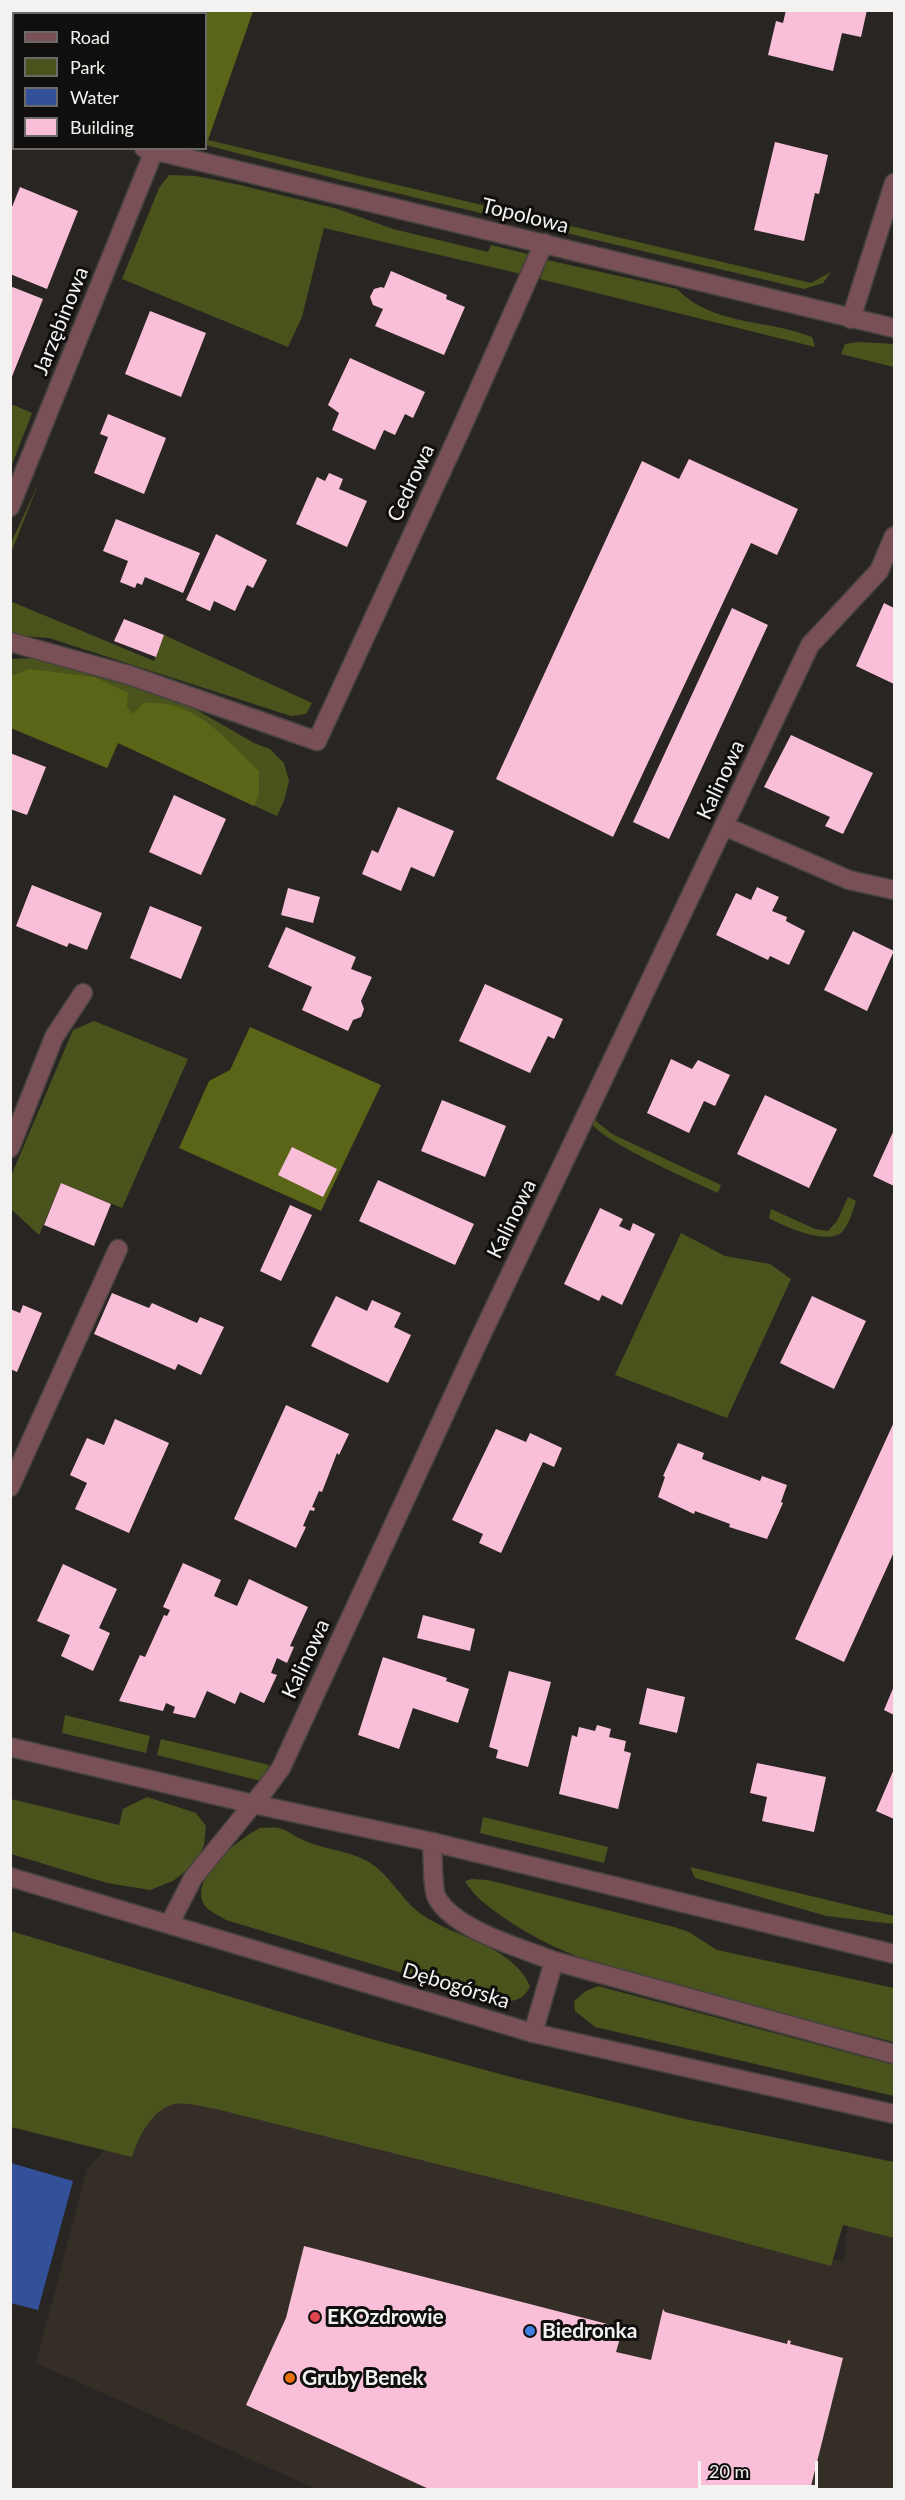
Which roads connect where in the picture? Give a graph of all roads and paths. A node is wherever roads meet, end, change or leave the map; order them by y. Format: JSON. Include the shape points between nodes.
{"nodes":[{"id":1,"x":149,"y":150,"type":"edge"},
{"id":2,"x":894,"y":183,"type":"edge"},
{"id":3,"x":544,"y":243,"type":"junction"},
{"id":4,"x":851,"y":319,"type":"junction"},
{"id":5,"x":894,"y":328,"type":"edge"},
{"id":6,"x":10,"y":507,"type":"edge"},
{"id":7,"x":894,"y":536,"type":"edge"},
{"id":8,"x":10,"y":642,"type":"edge"},
{"id":9,"x":724,"y":826,"type":"junction"},
{"id":10,"x":894,"y":890,"type":"edge"},
{"id":11,"x":83,"y":993,"type":"dead end"},
{"id":12,"x":10,"y":1148,"type":"edge"},
{"id":13,"x":118,"y":1249,"type":"dead end"},
{"id":14,"x":10,"y":1487,"type":"edge"},
{"id":15,"x":10,"y":1748,"type":"edge"},
{"id":16,"x":253,"y":1804,"type":"junction"},
{"id":17,"x":432,"y":1842,"type":"junction"},
{"id":18,"x":10,"y":1877,"type":"edge"},
{"id":19,"x":170,"y":1923,"type":"junction"},
{"id":20,"x":894,"y":1954,"type":"edge"},
{"id":21,"x":554,"y":1961,"type":"junction"},
{"id":22,"x":533,"y":2032,"type":"junction"},
{"id":23,"x":894,"y":2054,"type":"edge"},
{"id":24,"x":894,"y":2114,"type":"edge"}],
"edges":[{"from":1,"to":3,"type":"street","name":"Topolowa"},
{"from":1,"to":6,"type":"street","name":"Jarzębinowa"},
{"from":2,"to":4,"type":"street"},
{"from":3,"to":4,"type":"street","name":"Topolowa"},
{"from":3,"to":8,"type":"street","name":"Cedrowa","via":[[317,741],[129,675]]},
{"from":4,"to":5,"type":"street","name":"Topolowa"},
{"from":7,"to":9,"type":"street","name":"Kalinowa","via":[[879,571],[810,645]]},
{"from":9,"to":10,"type":"street","via":[[849,880]]},
{"from":9,"to":16,"type":"street","name":"Kalinowa","via":[[281,1768]]},
{"from":11,"to":12,"type":"street","via":[[54,1037]]},
{"from":13,"to":14,"type":"street"},
{"from":15,"to":16,"type":"street"},
{"from":16,"to":17,"type":"street"},
{"from":16,"to":19,"type":"street","name":"Kalinowa","via":[[193,1878]]},
{"from":17,"to":20,"type":"street"},
{"from":17,"to":21,"type":"street","via":[[436,1897],[458,1920]]},
{"from":18,"to":19,"type":"street","name":"Dębogórska"},
{"from":19,"to":22,"type":"street","name":"Dębogórska"},
{"from":21,"to":22,"type":"street"},
{"from":21,"to":23,"type":"street"},
{"from":22,"to":24,"type":"street","name":"Dębogórska"}]}
